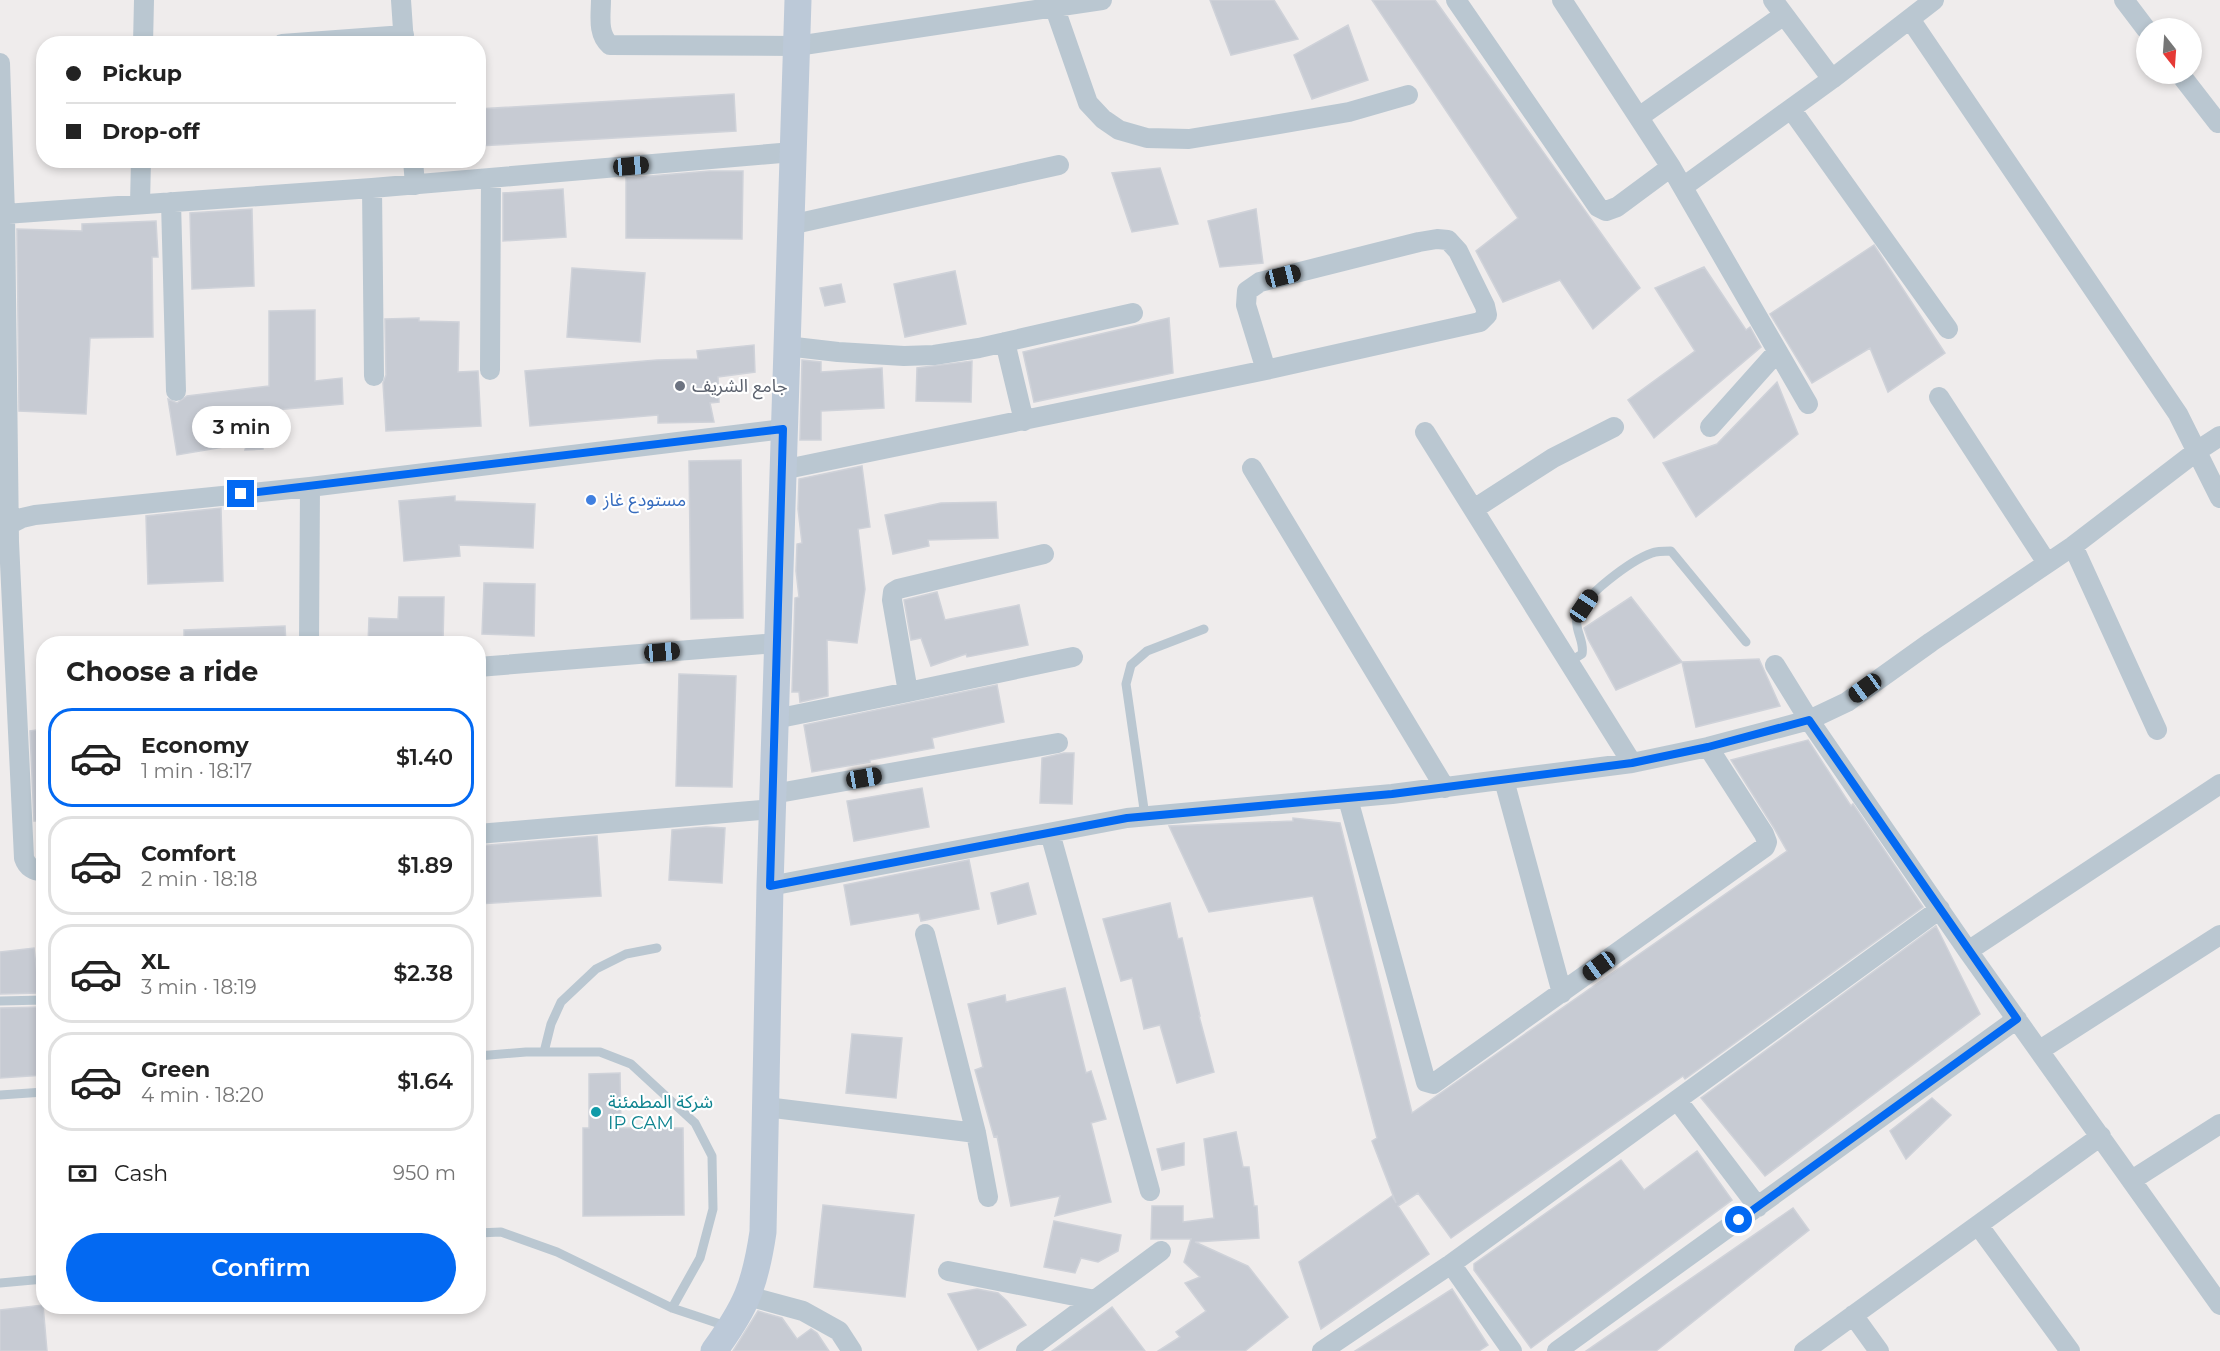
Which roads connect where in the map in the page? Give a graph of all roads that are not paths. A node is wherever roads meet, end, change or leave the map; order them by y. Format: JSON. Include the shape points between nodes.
{"nodes":[{"id":1,"x":144,"y":0,"type":"edge"},
{"id":2,"x":401,"y":0,"type":"edge"},
{"id":3,"x":601,"y":0,"type":"edge"},
{"id":4,"x":798,"y":0,"type":"edge"},
{"id":5,"x":1102,"y":0,"type":"edge"},
{"id":6,"x":1456,"y":0,"type":"edge"},
{"id":7,"x":1562,"y":0,"type":"edge"},
{"id":8,"x":1934,"y":0,"type":"edge"},
{"id":9,"x":2124,"y":0,"type":"edge"},
{"id":10,"x":1053,"y":4,"type":"edge"},
{"id":11,"x":1778,"y":7,"type":"edge"},
{"id":12,"x":2138,"y":18,"type":"edge"},
{"id":13,"x":1910,"y":20,"type":"junction"},
{"id":14,"x":143,"y":36,"type":"edge"},
{"id":15,"x":404,"y":36,"type":"edge"},
{"id":16,"x":796,"y":46,"type":"junction"},
{"id":17,"x":0,"y":63,"type":"edge"},
{"id":18,"x":1832,"y":79,"type":"junction"},
{"id":19,"x":2188,"y":84,"type":"edge"},
{"id":20,"x":1408,"y":95,"type":"dead end"},
{"id":21,"x":1791,"y":109,"type":"junction"},
{"id":22,"x":1639,"y":117,"type":"junction"},
{"id":23,"x":2218,"y":123,"type":"dead end"},
{"id":24,"x":793,"y":152,"type":"junction"},
{"id":25,"x":1059,"y":165,"type":"dead end"},
{"id":26,"x":1671,"y":167,"type":"junction"},
{"id":27,"x":141,"y":168,"type":"edge"},
{"id":28,"x":414,"y":168,"type":"edge"},
{"id":29,"x":491,"y":178,"type":"junction"},
{"id":30,"x":415,"y":185,"type":"junction"},
{"id":31,"x":1683,"y":187,"type":"junction"},
{"id":32,"x":372,"y":189,"type":"junction"},
{"id":33,"x":171,"y":202,"type":"junction"},
{"id":34,"x":140,"y":204,"type":"junction"},
{"id":35,"x":5,"y":214,"type":"junction"},
{"id":36,"x":790,"y":225,"type":"junction"},
{"id":37,"x":1133,"y":313,"type":"dead end"},
{"id":38,"x":1948,"y":329,"type":"dead end"},
{"id":39,"x":1005,"y":342,"type":"junction"},
{"id":40,"x":786,"y":346,"type":"junction"},
{"id":41,"x":1777,"y":352,"type":"junction"},
{"id":42,"x":490,"y":370,"type":"dead end"},
{"id":43,"x":1266,"y":370,"type":"junction"},
{"id":44,"x":374,"y":375,"type":"dead end"},
{"id":45,"x":176,"y":391,"type":"dead end"},
{"id":46,"x":1939,"y":397,"type":"dead end"},
{"id":47,"x":1808,"y":404,"type":"dead end"},
{"id":48,"x":1024,"y":422,"type":"junction"},
{"id":49,"x":1614,"y":427,"type":"dead end"},
{"id":50,"x":1710,"y":428,"type":"dead end"},
{"id":51,"x":783,"y":429,"type":"junction"},
{"id":52,"x":1425,"y":432,"type":"dead end"},
{"id":53,"x":2220,"y":436,"type":"edge"},
{"id":54,"x":2197,"y":451,"type":"junction"},
{"id":55,"x":1252,"y":468,"type":"dead end"},
{"id":56,"x":782,"y":470,"type":"junction"},
{"id":57,"x":310,"y":487,"type":"junction"},
{"id":58,"x":2220,"y":498,"type":"edge"},
{"id":59,"x":1474,"y":509,"type":"junction"},
{"id":60,"x":5,"y":526,"type":"edge"},
{"id":61,"x":2073,"y":546,"type":"junction"},
{"id":62,"x":1044,"y":554,"type":"dead end"},
{"id":63,"x":2047,"y":563,"type":"junction"},
{"id":64,"x":1204,"y":629,"type":"dead end"},
{"id":65,"x":309,"y":636,"type":"edge"},
{"id":66,"x":1746,"y":642,"type":"dead end"},
{"id":67,"x":777,"y":643,"type":"junction"},
{"id":68,"x":1073,"y":657,"type":"dead end"},
{"id":69,"x":1569,"y":662,"type":"junction"},
{"id":70,"x":1775,"y":665,"type":"dead end"},
{"id":71,"x":486,"y":666,"type":"edge"},
{"id":72,"x":908,"y":692,"type":"junction"},
{"id":73,"x":775,"y":719,"type":"junction"},
{"id":74,"x":1809,"y":720,"type":"junction"},
{"id":75,"x":2157,"y":730,"type":"dead end"},
{"id":76,"x":1058,"y":743,"type":"dead end"},
{"id":77,"x":1708,"y":747,"type":"junction"},
{"id":78,"x":1632,"y":763,"type":"junction"},
{"id":79,"x":1504,"y":780,"type":"junction"},
{"id":80,"x":2220,"y":784,"type":"edge"},
{"id":81,"x":1445,"y":788,"type":"junction"},
{"id":82,"x":1348,"y":799,"type":"junction"},
{"id":83,"x":772,"y":802,"type":"junction"},
{"id":84,"x":1145,"y":816,"type":"junction"},
{"id":85,"x":486,"y":833,"type":"edge"},
{"id":86,"x":1050,"y":833,"type":"junction"},
{"id":87,"x":36,"y":869,"type":"edge"},
{"id":88,"x":770,"y":886,"type":"junction"},
{"id":89,"x":1940,"y":909,"type":"junction"},
{"id":90,"x":925,"y":934,"type":"dead end"},
{"id":91,"x":2220,"y":935,"type":"edge"},
{"id":92,"x":657,"y":948,"type":"dead end"},
{"id":93,"x":1968,"y":951,"type":"junction"},
{"id":94,"x":1562,"y":993,"type":"junction"},
{"id":95,"x":36,"y":1000,"type":"edge"},
{"id":96,"x":0,"y":1001,"type":"edge"},
{"id":97,"x":2017,"y":1019,"type":"junction"},
{"id":98,"x":2040,"y":1050,"type":"junction"},
{"id":99,"x":544,"y":1052,"type":"junction"},
{"id":100,"x":486,"y":1056,"type":"edge"},
{"id":101,"x":36,"y":1093,"type":"edge"},
{"id":102,"x":0,"y":1095,"type":"edge"},
{"id":103,"x":1677,"y":1100,"type":"junction"},
{"id":104,"x":766,"y":1107,"type":"junction"},
{"id":105,"x":2220,"y":1124,"type":"edge"},
{"id":106,"x":976,"y":1133,"type":"junction"},
{"id":107,"x":2101,"y":1136,"type":"junction"},
{"id":108,"x":2132,"y":1180,"type":"junction"},
{"id":109,"x":1150,"y":1191,"type":"dead end"},
{"id":110,"x":988,"y":1197,"type":"dead end"},
{"id":111,"x":1758,"y":1207,"type":"junction"},
{"id":112,"x":1978,"y":1225,"type":"junction"},
{"id":113,"x":486,"y":1233,"type":"edge"},
{"id":114,"x":1161,"y":1251,"type":"dead end"},
{"id":115,"x":1451,"y":1264,"type":"junction"},
{"id":116,"x":948,"y":1271,"type":"dead end"},
{"id":117,"x":36,"y":1280,"type":"edge"},
{"id":118,"x":0,"y":1283,"type":"edge"},
{"id":119,"x":748,"y":1296,"type":"junction"},
{"id":120,"x":1095,"y":1300,"type":"junction"},
{"id":121,"x":2220,"y":1305,"type":"edge"},
{"id":122,"x":672,"y":1308,"type":"junction"},
{"id":123,"x":1853,"y":1315,"type":"junction"},
{"id":124,"x":731,"y":1328,"type":"junction"},
{"id":125,"x":714,"y":1351,"type":"edge"},
{"id":126,"x":852,"y":1351,"type":"edge"},
{"id":127,"x":1026,"y":1351,"type":"edge"},
{"id":128,"x":1322,"y":1351,"type":"edge"},
{"id":129,"x":1512,"y":1351,"type":"edge"},
{"id":130,"x":1557,"y":1351,"type":"edge"},
{"id":131,"x":1804,"y":1351,"type":"edge"},
{"id":132,"x":1879,"y":1351,"type":"edge"},
{"id":133,"x":2070,"y":1351,"type":"edge"}],
"edges":[{"from":1,"to":14,"type":"street"},
{"from":2,"to":15,"type":"street"},
{"from":3,"to":16,"type":"street","via":[[601,32],[610,45]]},
{"from":4,"to":16,"type":"main road"},
{"from":5,"to":10,"type":"street"},
{"from":6,"to":26,"type":"street","via":[[1598,207],[1606,211],[1617,207]]},
{"from":7,"to":22,"type":"street"},
{"from":8,"to":13,"type":"street"},
{"from":9,"to":12,"type":"street"},
{"from":10,"to":16,"type":"street"},
{"from":10,"to":20,"type":"street","via":[[1088,103],[1119,130],[1147,138],[1189,139],[1268,126],[1349,112]]},
{"from":11,"to":18,"type":"street"},
{"from":11,"to":22,"type":"street"},
{"from":13,"to":18,"type":"street"},
{"from":13,"to":54,"type":"street","via":[[2178,414]]},
{"from":16,"to":24,"type":"main road"},
{"from":17,"to":35,"type":"street"},
{"from":18,"to":21,"type":"street"},
{"from":19,"to":23,"type":"street"},
{"from":21,"to":31,"type":"street"},
{"from":21,"to":38,"type":"street"},
{"from":22,"to":26,"type":"street"},
{"from":24,"to":29,"type":"street"},
{"from":24,"to":36,"type":"main road"},
{"from":25,"to":36,"type":"street"},
{"from":26,"to":31,"type":"street"},
{"from":27,"to":34,"type":"street"},
{"from":28,"to":30,"type":"street"},
{"from":29,"to":30,"type":"street"},
{"from":29,"to":42,"type":"street"},
{"from":30,"to":32,"type":"street"},
{"from":31,"to":41,"type":"street"},
{"from":32,"to":33,"type":"street"},
{"from":32,"to":44,"type":"street"},
{"from":33,"to":34,"type":"street"},
{"from":33,"to":45,"type":"street"},
{"from":34,"to":35,"type":"street"},
{"from":35,"to":60,"type":"street"},
{"from":36,"to":40,"type":"main road"},
{"from":37,"to":39,"type":"street"},
{"from":39,"to":40,"type":"street","via":[[914,356]]},
{"from":39,"to":48,"type":"street"},
{"from":40,"to":51,"type":"main road"},
{"from":41,"to":47,"type":"street"},
{"from":41,"to":50,"type":"street"},
{"from":43,"to":43,"type":"street","via":[[1480,322],[1487,315],[1485,306],[1458,251],[1448,240],[1419,242],[1260,282],[1247,291],[1246,305]]},
{"from":43,"to":48,"type":"street"},
{"from":46,"to":63,"type":"street"},
{"from":48,"to":56,"type":"street"},
{"from":49,"to":59,"type":"street","via":[[1552,458]]},
{"from":51,"to":56,"type":"main road"},
{"from":51,"to":57,"type":"street"},
{"from":52,"to":59,"type":"street"},
{"from":53,"to":54,"type":"street"},
{"from":54,"to":58,"type":"street"},
{"from":54,"to":61,"type":"street"},
{"from":55,"to":81,"type":"street"},
{"from":56,"to":67,"type":"main road"},
{"from":57,"to":60,"type":"street","via":[[35,515]]},
{"from":57,"to":65,"type":"street"},
{"from":59,"to":69,"type":"street"},
{"from":60,"to":87,"type":"street","via":[[24,858],[26,864]]},
{"from":61,"to":63,"type":"street"},
{"from":61,"to":75,"type":"street"},
{"from":62,"to":72,"type":"street","via":[[892,592]]},
{"from":63,"to":74,"type":"street","via":[[1847,702]]},
{"from":64,"to":84,"type":"lane","via":[[1147,651],[1131,664],[1126,684]]},
{"from":66,"to":69,"type":"lane","via":[[1671,551],[1653,552],[1620,571],[1591,595],[1577,616],[1584,646],[1582,654]]},
{"from":67,"to":71,"type":"street"},
{"from":67,"to":73,"type":"main road"},
{"from":68,"to":72,"type":"street"},
{"from":69,"to":78,"type":"street"},
{"from":70,"to":74,"type":"street"},
{"from":72,"to":73,"type":"street"},
{"from":73,"to":83,"type":"main road"},
{"from":74,"to":77,"type":"street"},
{"from":74,"to":89,"type":"street"},
{"from":76,"to":83,"type":"street"},
{"from":77,"to":78,"type":"street"},
{"from":77,"to":94,"type":"street","via":[[1764,834],[1765,847]]},
{"from":78,"to":79,"type":"street"},
{"from":79,"to":81,"type":"street"},
{"from":79,"to":94,"type":"street"},
{"from":80,"to":93,"type":"street"},
{"from":81,"to":82,"type":"street"},
{"from":82,"to":84,"type":"street"},
{"from":82,"to":94,"type":"street","via":[[1428,1083],[1433,1084]]},
{"from":83,"to":85,"type":"street"},
{"from":83,"to":88,"type":"main road"},
{"from":84,"to":86,"type":"street"},
{"from":86,"to":88,"type":"street"},
{"from":86,"to":109,"type":"street"},
{"from":88,"to":104,"type":"main road"},
{"from":89,"to":93,"type":"street"},
{"from":89,"to":103,"type":"street"},
{"from":90,"to":106,"type":"street"},
{"from":91,"to":98,"type":"street"},
{"from":92,"to":99,"type":"lane","via":[[626,954],[597,969],[561,1002]]},
{"from":93,"to":97,"type":"street"},
{"from":95,"to":96,"type":"lane"},
{"from":97,"to":98,"type":"street"},
{"from":97,"to":111,"type":"street"},
{"from":98,"to":107,"type":"street"},
{"from":99,"to":100,"type":"lane"},
{"from":99,"to":122,"type":"lane","via":[[600,1052],[631,1064],[700,1131],[712,1156],[713,1209],[700,1258]]},
{"from":101,"to":102,"type":"lane"},
{"from":103,"to":111,"type":"street"},
{"from":103,"to":115,"type":"street"},
{"from":104,"to":106,"type":"street"},
{"from":104,"to":119,"type":"main road","via":[[763,1232]]},
{"from":105,"to":108,"type":"street"},
{"from":106,"to":110,"type":"street"},
{"from":107,"to":108,"type":"street"},
{"from":107,"to":112,"type":"street"},
{"from":108,"to":121,"type":"street"},
{"from":111,"to":130,"type":"street"},
{"from":112,"to":123,"type":"street"},
{"from":112,"to":133,"type":"street"},
{"from":113,"to":122,"type":"lane","via":[[501,1232],[557,1252]]},
{"from":114,"to":120,"type":"street"},
{"from":115,"to":128,"type":"street"},
{"from":115,"to":129,"type":"street"},
{"from":116,"to":120,"type":"street"},
{"from":117,"to":118,"type":"lane"},
{"from":119,"to":124,"type":"main road"},
{"from":119,"to":126,"type":"street","via":[[803,1311],[839,1331]]},
{"from":120,"to":127,"type":"street"},
{"from":122,"to":124,"type":"lane"},
{"from":123,"to":131,"type":"street"},
{"from":123,"to":132,"type":"street"},
{"from":124,"to":125,"type":"main road"}]}
